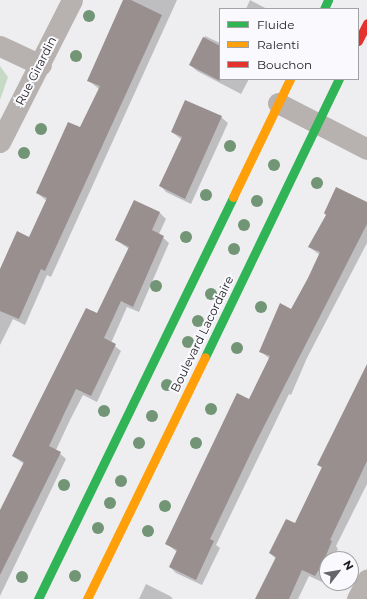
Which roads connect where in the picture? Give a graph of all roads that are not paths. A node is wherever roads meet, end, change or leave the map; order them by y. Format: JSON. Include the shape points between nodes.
{"nodes":[{"id":1,"x":72,"y":0,"type":"edge"},
{"id":2,"x":367,"y":23,"type":"edge"},
{"id":3,"x":359,"y":39,"type":"edge"},
{"id":4,"x":0,"y":46,"type":"edge"},
{"id":5,"x":41,"y":64,"type":"junction"},
{"id":6,"x":290,"y":80,"type":"edge"},
{"id":7,"x":339,"y":80,"type":"edge"},
{"id":8,"x":278,"y":103,"type":"junction"},
{"id":9,"x":317,"y":124,"type":"junction"},
{"id":10,"x":0,"y":142,"type":"edge"},
{"id":11,"x":367,"y":149,"type":"edge"},
{"id":12,"x":367,"y":579,"type":"edge"},
{"id":13,"x":38,"y":599,"type":"edge"},
{"id":14,"x":87,"y":599,"type":"edge"},
{"id":15,"x":357,"y":599,"type":"edge"}],
"edges":[{"from":1,"to":5,"type":"street","name":"Rue Girardin"},
{"from":2,"to":3,"type":"main road"},
{"from":4,"to":5,"type":"street"},
{"from":5,"to":10,"type":"street","name":"Rue Girardin"},
{"from":6,"to":8,"type":"main road"},
{"from":7,"to":9,"type":"main road","name":"Boulevard Lacordaire"},
{"from":8,"to":9,"type":"street"},
{"from":8,"to":13,"type":"main road"},
{"from":9,"to":11,"type":"street"},
{"from":9,"to":14,"type":"main road","name":"Boulevard Lacordaire"},
{"from":12,"to":15,"type":"street"}]}
